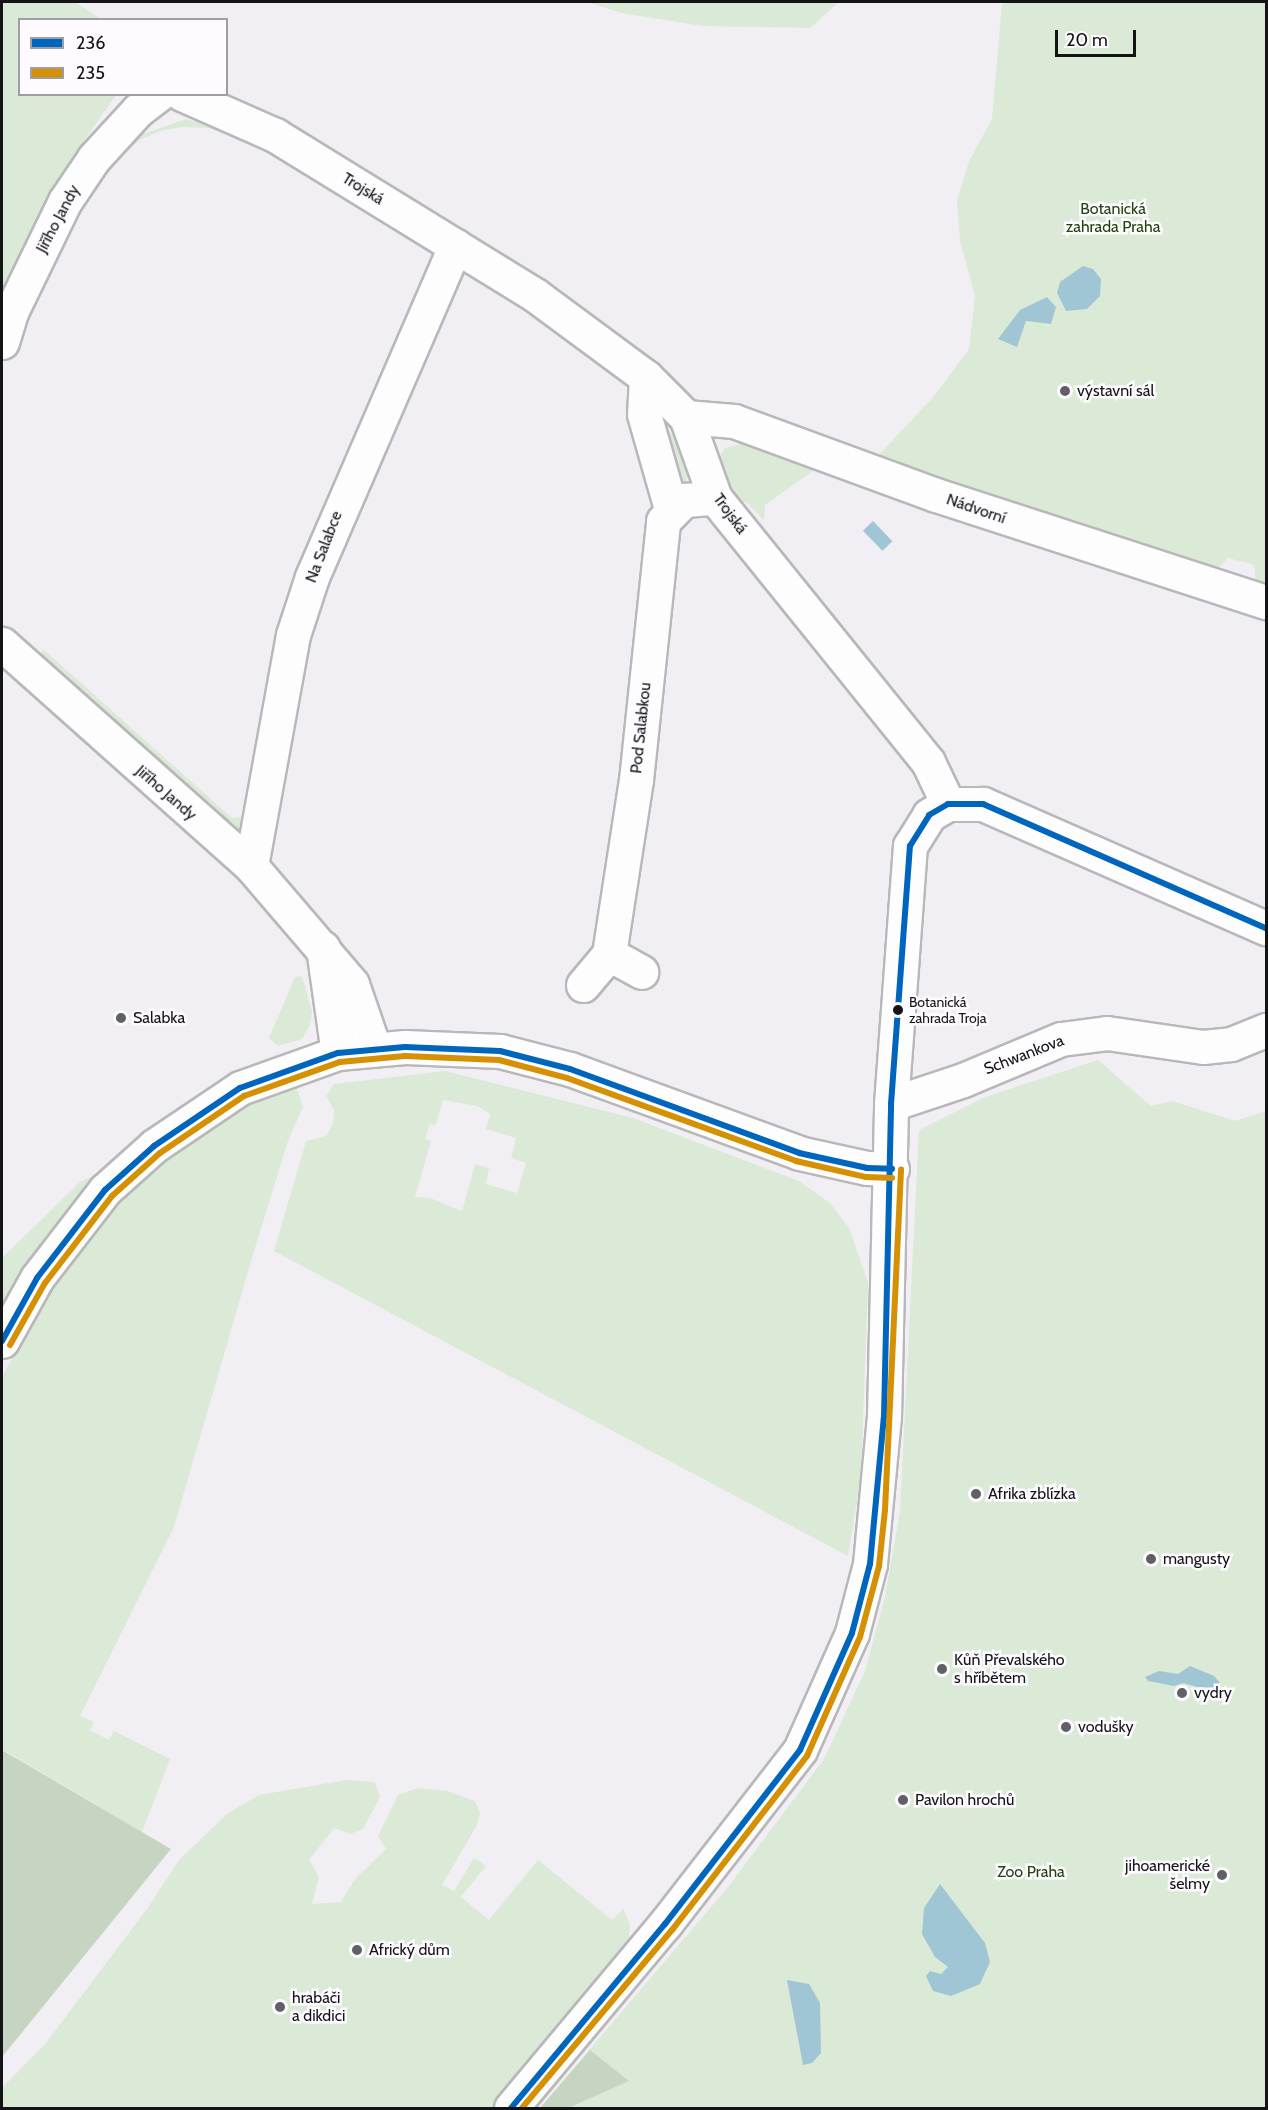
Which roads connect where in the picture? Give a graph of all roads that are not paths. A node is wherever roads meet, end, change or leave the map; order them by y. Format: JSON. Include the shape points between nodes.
{"nodes":[{"id":1,"x":187,"y":96,"type":"edge"},
{"id":2,"x":148,"y":102,"type":"edge"},
{"id":3,"x":455,"y":246,"type":"junction"},
{"id":4,"x":2,"y":342,"type":"edge"},
{"id":5,"x":646,"y":377,"type":"junction"},
{"id":6,"x":686,"y":417,"type":"junction"},
{"id":7,"x":715,"y":498,"type":"junction"},
{"id":8,"x":672,"y":512,"type":"junction"},
{"id":9,"x":1266,"y":602,"type":"edge"},
{"id":10,"x":2,"y":644,"type":"edge"},
{"id":11,"x":948,"y":804,"type":"junction"},
{"id":12,"x":251,"y":866,"type":"junction"},
{"id":13,"x":1266,"y":928,"type":"edge"},
{"id":14,"x":323,"y":948,"type":"junction"},
{"id":15,"x":609,"y":954,"type":"junction"},
{"id":16,"x":641,"y":972,"type":"dead end"},
{"id":17,"x":583,"y":985,"type":"dead end"},
{"id":18,"x":1266,"y":1030,"type":"edge"},
{"id":19,"x":374,"y":1048,"type":"junction"},
{"id":20,"x":338,"y":1053,"type":"junction"},
{"id":21,"x":891,"y":1104,"type":"junction"},
{"id":22,"x":892,"y":1169,"type":"junction"},
{"id":23,"x":2,"y":1341,"type":"edge"},
{"id":24,"x":511,"y":2109,"type":"edge"}],
"edges":[{"from":1,"to":3,"type":"street","name":"Trojská","via":[[275,135]]},
{"from":2,"to":4,"type":"street","name":"Jiřího Jandy","via":[[94,158],[65,201],[12,310]]},
{"from":3,"to":5,"type":"street","name":"Trojská","via":[[535,295]]},
{"from":3,"to":12,"type":"street","name":"Na Salabce","via":[[334,520],[305,596],[293,636]]},
{"from":5,"to":6,"type":"street","name":"Trojská"},
{"from":5,"to":8,"type":"street","via":[[644,414]]},
{"from":6,"to":7,"type":"street","name":"Trojská"},
{"from":6,"to":9,"type":"street","name":"Nádvorní","via":[[734,421],[936,495]]},
{"from":7,"to":8,"type":"street","via":[[684,500]]},
{"from":7,"to":11,"type":"street","name":"Trojská","via":[[928,762]]},
{"from":8,"to":15,"type":"street","name":"Pod Salabkou","via":[[663,521],[636,780]]},
{"from":10,"to":12,"type":"street","name":"Jiřího Jandy"},
{"from":11,"to":13,"type":"street","via":[[983,804]]},
{"from":11,"to":21,"type":"street","via":[[929,816],[910,846]]},
{"from":12,"to":14,"type":"street","name":"Jiřího Jandy"},
{"from":14,"to":19,"type":"street","name":"Jiřího Jandy","via":[[352,984]]},
{"from":14,"to":20,"type":"street"},
{"from":15,"to":16,"type":"street"},
{"from":15,"to":17,"type":"street"},
{"from":18,"to":21,"type":"street","name":"Schwankova","via":[[1231,1044],[1203,1047],[1107,1033],[1061,1039],[963,1080]]},
{"from":19,"to":20,"type":"street"},
{"from":19,"to":22,"type":"street","via":[[465,1047],[500,1052],[570,1070],[799,1153],[867,1168]]},
{"from":20,"to":23,"type":"street","via":[[240,1088],[154,1146],[91,1208],[37,1278]]},
{"from":21,"to":22,"type":"street"},
{"from":22,"to":24,"type":"street","via":[[876,1509],[870,1564],[852,1633],[800,1749],[665,1924]]}]}
